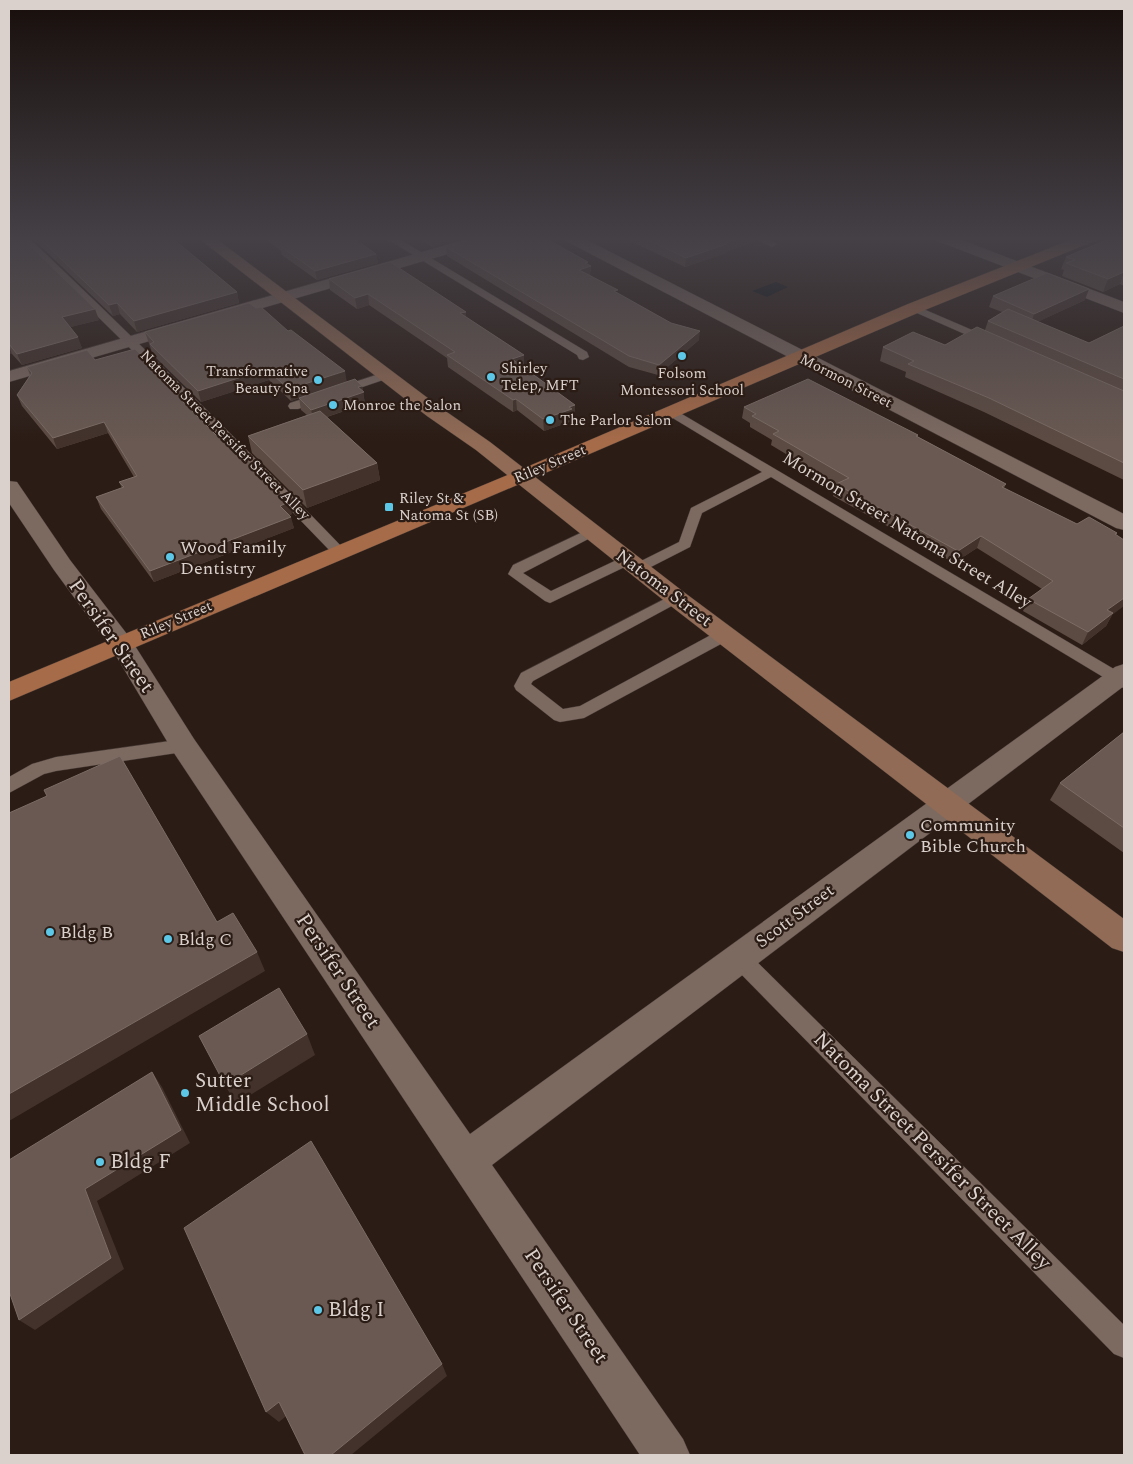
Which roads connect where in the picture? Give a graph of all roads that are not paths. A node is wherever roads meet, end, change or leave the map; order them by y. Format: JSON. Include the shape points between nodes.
{"nodes":[{"id":1,"x":94,"y":305,"type":"edge"},
{"id":2,"x":257,"y":305,"type":"edge"},
{"id":3,"x":293,"y":305,"type":"edge"},
{"id":4,"x":503,"y":305,"type":"edge"},
{"id":5,"x":699,"y":305,"type":"edge"},
{"id":6,"x":921,"y":305,"type":"edge"},
{"id":7,"x":914,"y":308,"type":"junction"},
{"id":8,"x":132,"y":341,"type":"junction"},
{"id":9,"x":996,"y":345,"type":"edge"},
{"id":10,"x":583,"y":357,"type":"dead end"},
{"id":11,"x":800,"y":358,"type":"junction"},
{"id":12,"x":385,"y":376,"type":"junction"},
{"id":13,"x":9,"y":377,"type":"edge"},
{"id":14,"x":294,"y":406,"type":"dead end"},
{"id":15,"x":670,"y":411,"type":"junction"},
{"id":16,"x":771,"y":472,"type":"junction"},
{"id":17,"x":522,"y":476,"type":"junction"},
{"id":18,"x":9,"y":487,"type":"edge"},
{"id":19,"x":1124,"y":523,"type":"edge"},
{"id":20,"x":592,"y":532,"type":"junction"},
{"id":21,"x":339,"y":552,"type":"junction"},
{"id":22,"x":633,"y":564,"type":"junction"},
{"id":23,"x":676,"y":598,"type":"junction"},
{"id":24,"x":726,"y":634,"type":"junction"},
{"id":25,"x":121,"y":644,"type":"junction"},
{"id":26,"x":1122,"y":677,"type":"edge"},
{"id":27,"x":9,"y":692,"type":"edge"},
{"id":28,"x":184,"y":746,"type":"junction"},
{"id":29,"x":9,"y":786,"type":"edge"},
{"id":30,"x":947,"y":804,"type":"junction"},
{"id":31,"x":1124,"y":938,"type":"edge"},
{"id":32,"x":739,"y":958,"type":"junction"},
{"id":33,"x":467,"y":1160,"type":"junction"},
{"id":34,"x":1124,"y":1344,"type":"edge"},
{"id":35,"x":667,"y":1455,"type":"edge"}],
"edges":[{"from":1,"to":8,"type":"lane","name":"Natoma Street Persifer Street Alley"},
{"from":2,"to":8,"type":"street"},
{"from":3,"to":12,"type":"street","name":"Natoma Street"},
{"from":4,"to":10,"type":"lane","via":[[583,354]]},
{"from":5,"to":11,"type":"street","name":"Mormon Street"},
{"from":6,"to":7,"type":"main road","name":"Riley Street"},
{"from":7,"to":9,"type":"lane"},
{"from":7,"to":11,"type":"main road","name":"Riley Street"},
{"from":8,"to":13,"type":"street"},
{"from":8,"to":21,"type":"lane","name":"Natoma Street Persifer Street Alley"},
{"from":11,"to":15,"type":"main road","name":"Riley Street"},
{"from":11,"to":19,"type":"street","name":"Mormon Street"},
{"from":12,"to":14,"type":"lane"},
{"from":12,"to":17,"type":"street","name":"Natoma Street"},
{"from":15,"to":16,"type":"lane","name":"Mormon Street Natoma Street Alley"},
{"from":15,"to":17,"type":"main road","name":"Riley Street"},
{"from":16,"to":22,"type":"lane","via":[[696,511],[685,544]]},
{"from":16,"to":26,"type":"lane","name":"Mormon Street Natoma Street Alley"},
{"from":17,"to":20,"type":"street","name":"Natoma Street"},
{"from":17,"to":21,"type":"main road","name":"Riley Street"},
{"from":18,"to":25,"type":"street","name":"Persifer Street"},
{"from":20,"to":22,"type":"street","name":"Natoma Street"},
{"from":20,"to":22,"type":"lane","via":[[518,568],[515,574],[550,598]]},
{"from":21,"to":25,"type":"main road","name":"Riley Street"},
{"from":22,"to":23,"type":"street","name":"Natoma Street"},
{"from":23,"to":24,"type":"street","name":"Natoma Street"},
{"from":23,"to":24,"type":"lane","via":[[527,677],[522,686],[560,716],[577,714]]},
{"from":24,"to":30,"type":"street","name":"Natoma Street"},
{"from":25,"to":27,"type":"main road","name":"Riley Street"},
{"from":25,"to":28,"type":"street","name":"Persifer Street"},
{"from":26,"to":30,"type":"street","name":"Scott Street"},
{"from":28,"to":29,"type":"lane","via":[[56,764],[38,769]]},
{"from":28,"to":33,"type":"street","name":"Persifer Street"},
{"from":30,"to":31,"type":"street","name":"Natoma Street"},
{"from":30,"to":32,"type":"street","name":"Scott Street"},
{"from":32,"to":33,"type":"street","name":"Scott Street"},
{"from":32,"to":34,"type":"lane","name":"Natoma Street Persifer Street Alley"},
{"from":33,"to":35,"type":"street","name":"Persifer Street"}]}
